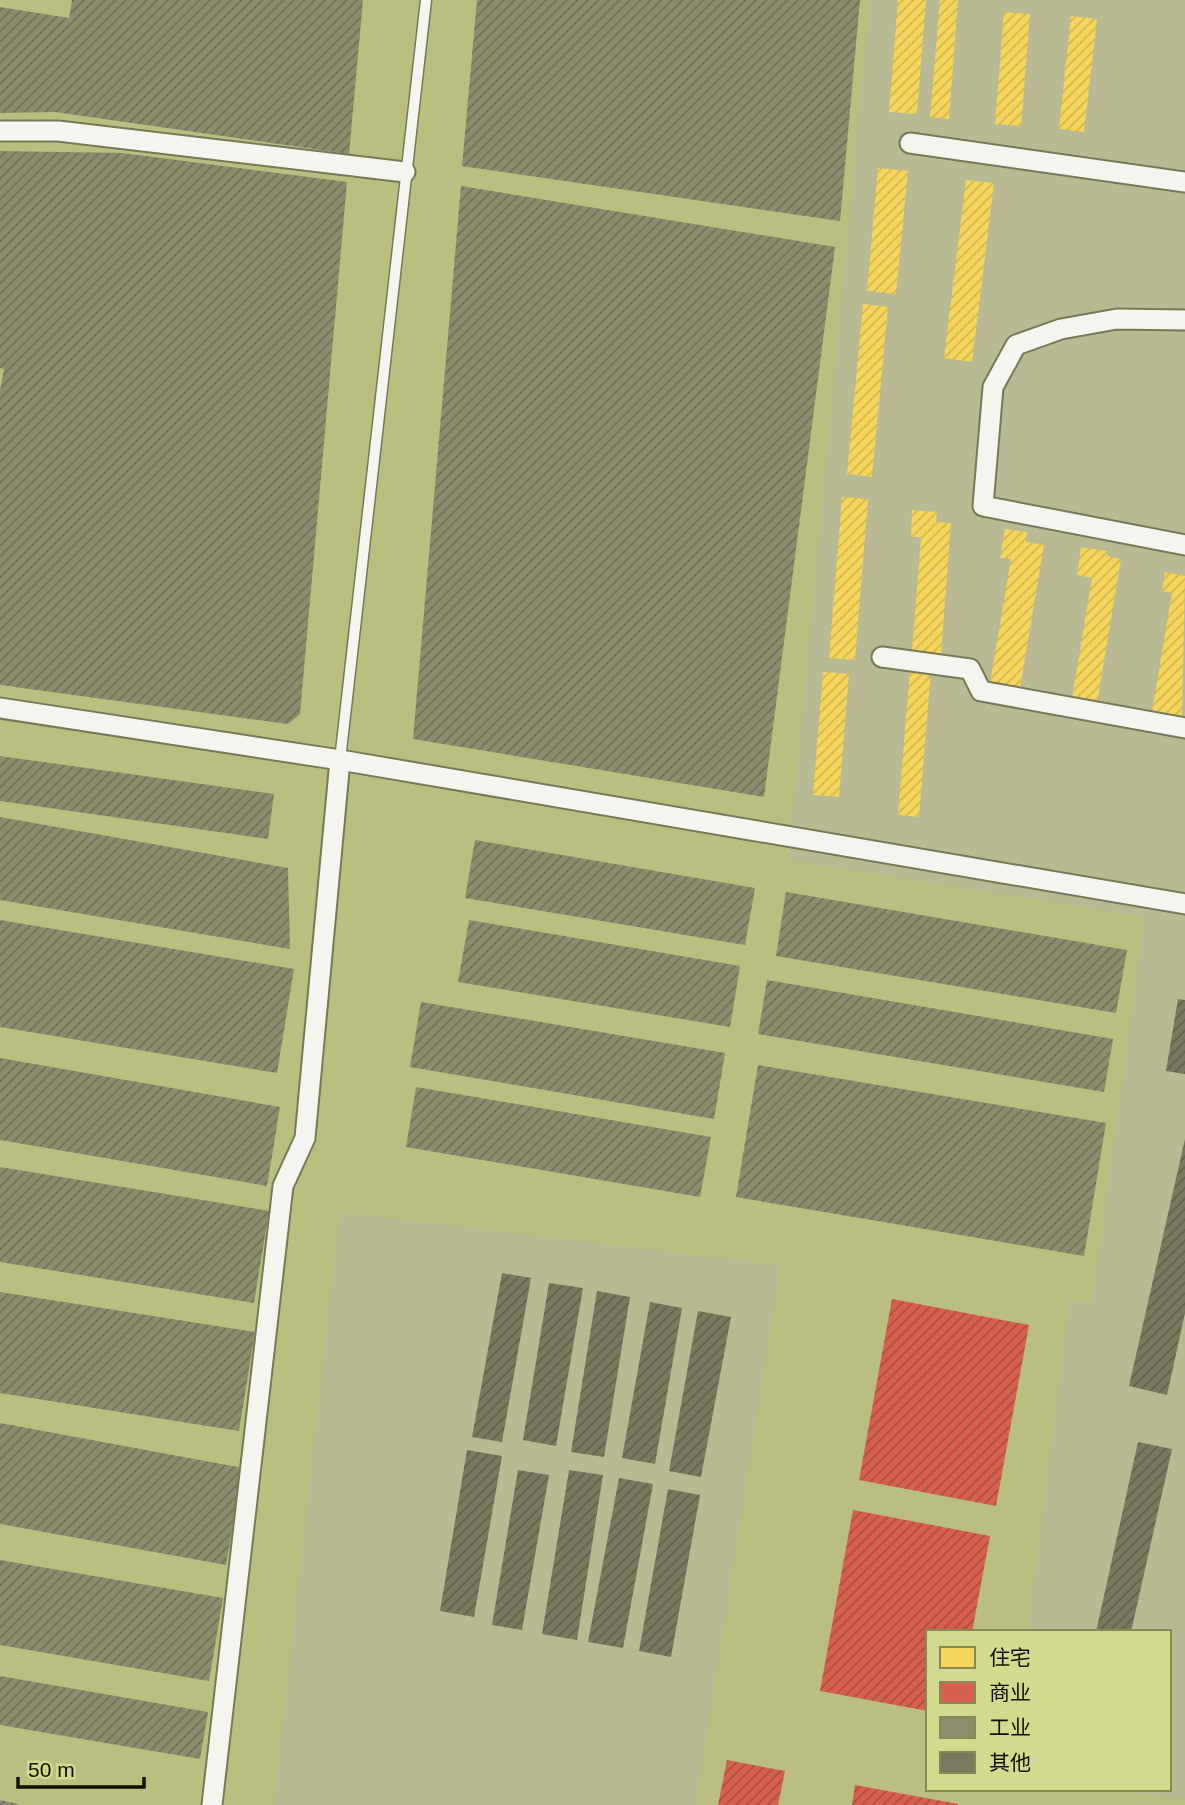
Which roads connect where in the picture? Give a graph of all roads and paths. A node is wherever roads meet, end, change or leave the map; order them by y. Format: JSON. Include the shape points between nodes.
{"nodes":[{"id":1,"x":426,"y":0,"type":"edge"},
{"id":2,"x":0,"y":131,"type":"edge"},
{"id":3,"x":910,"y":143,"type":"dead end"},
{"id":4,"x":405,"y":172,"type":"junction"},
{"id":5,"x":1185,"y":182,"type":"edge"},
{"id":6,"x":1185,"y":320,"type":"edge"},
{"id":7,"x":1185,"y":545,"type":"edge"},
{"id":8,"x":882,"y":657,"type":"dead end"},
{"id":9,"x":0,"y":708,"type":"edge"},
{"id":10,"x":1185,"y":729,"type":"edge"},
{"id":11,"x":340,"y":760,"type":"junction"},
{"id":12,"x":1185,"y":904,"type":"edge"},
{"id":13,"x":212,"y":1805,"type":"edge"}],
"edges":[{"from":1,"to":4,"type":"lane"},
{"from":2,"to":4,"type":"street","via":[[58,131]]},
{"from":3,"to":5,"type":"street"},
{"from":4,"to":11,"type":"lane"},
{"from":6,"to":7,"type":"street","via":[[1117,319],[1061,329],[1016,345],[993,387],[983,506]]},
{"from":8,"to":10,"type":"street","via":[[970,669],[981,691]]},
{"from":9,"to":11,"type":"street"},
{"from":11,"to":12,"type":"street"},
{"from":11,"to":13,"type":"street","via":[[305,1138],[283,1186]]}]}
